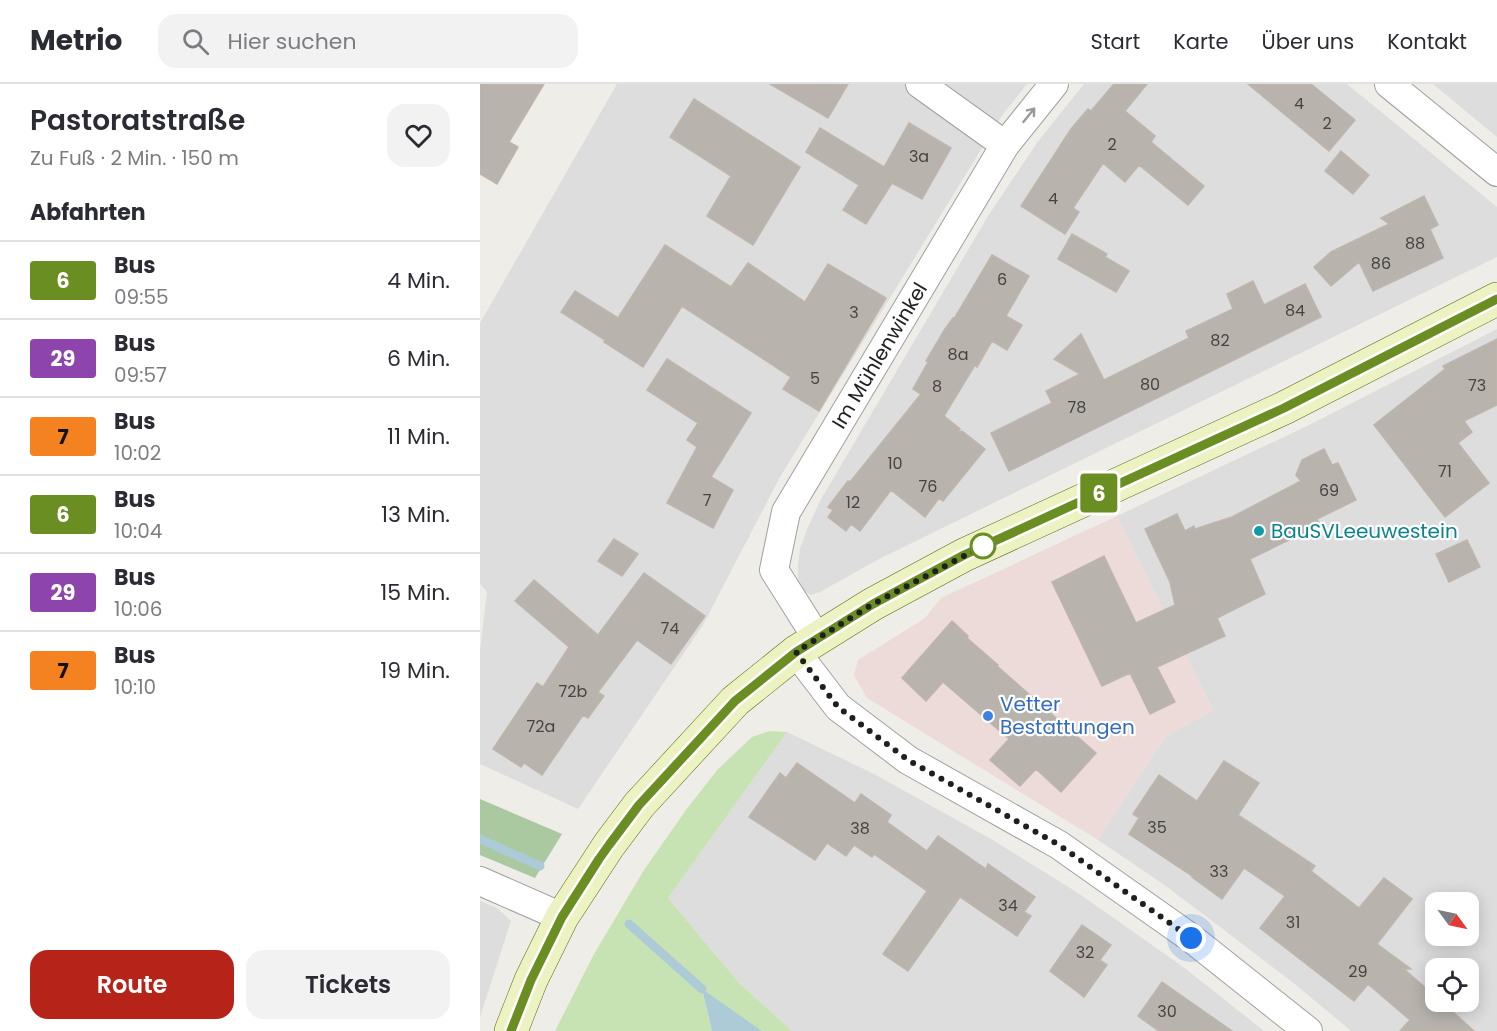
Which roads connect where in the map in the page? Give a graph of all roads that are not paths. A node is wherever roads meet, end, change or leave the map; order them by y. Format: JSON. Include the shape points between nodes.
{"nodes":[{"id":1,"x":920,"y":84,"type":"edge"},
{"id":2,"x":1054,"y":84,"type":"edge"},
{"id":3,"x":1389,"y":84,"type":"edge"},
{"id":4,"x":1005,"y":145,"type":"junction"},
{"id":5,"x":1497,"y":172,"type":"edge"},
{"id":6,"x":1497,"y":299,"type":"edge"},
{"id":7,"x":807,"y":645,"type":"junction"},
{"id":8,"x":480,"y":881,"type":"edge"},
{"id":9,"x":562,"y":917,"type":"junction"},
{"id":10,"x":511,"y":1031,"type":"edge"},
{"id":11,"x":1308,"y":1031,"type":"edge"}],
"edges":[{"from":1,"to":4,"type":"street"},
{"from":4,"to":2,"type":"street","name":"Im Mühlenwinkel","one_way":true},
{"from":3,"to":5,"type":"street"},
{"from":4,"to":7,"type":"street","name":"Im Mühlenwinkel","via":[[786,512],[774,570]]},
{"from":6,"to":7,"type":"street","via":[[1284,408],[964,555]]},
{"from":7,"to":9,"type":"street","via":[[735,701],[639,805]]},
{"from":7,"to":11,"type":"street","name":"Im Mühlenwinkel","via":[[838,707],[908,760],[1059,845],[1191,938]]},
{"from":8,"to":9,"type":"street"},
{"from":9,"to":10,"type":"street"}]}
